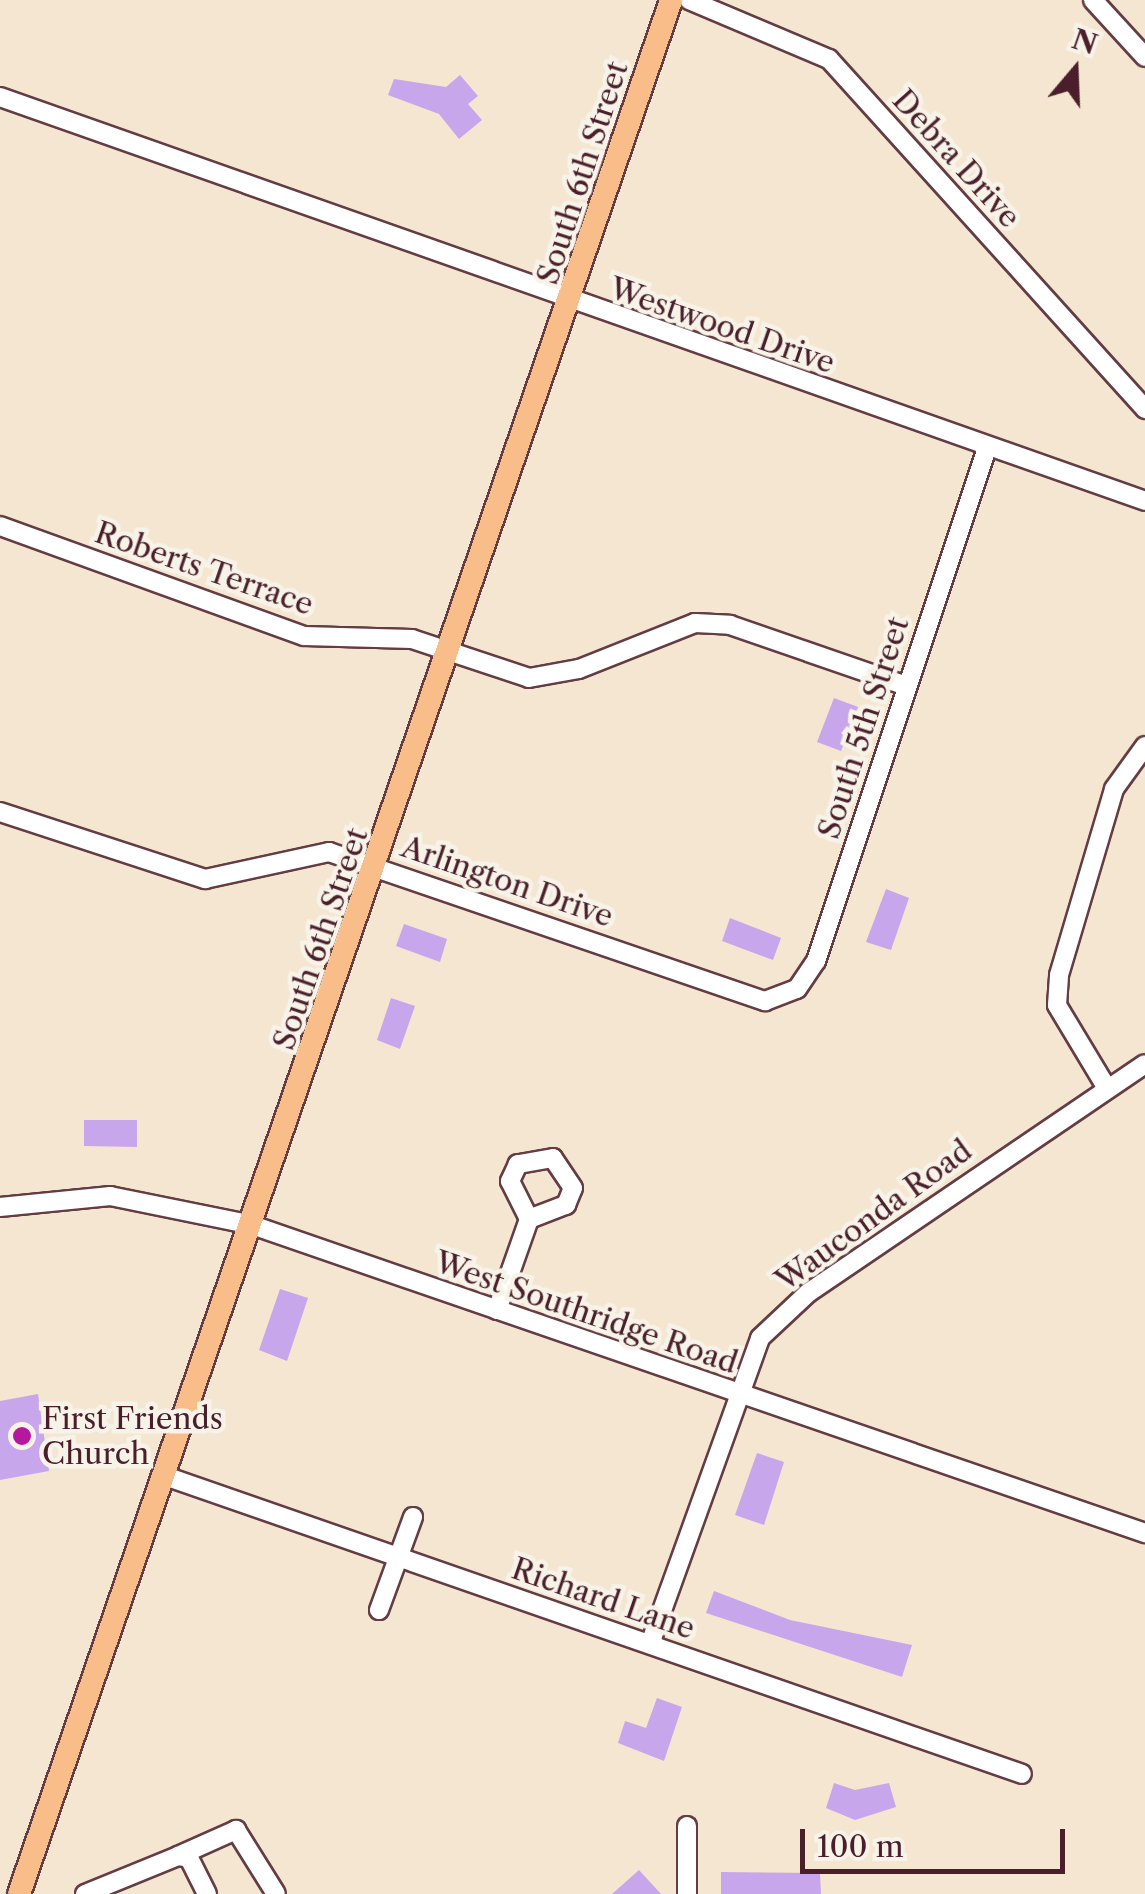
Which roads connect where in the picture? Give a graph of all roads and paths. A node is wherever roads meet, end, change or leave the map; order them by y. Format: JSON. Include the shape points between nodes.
{"nodes":[{"id":1,"x":670,"y":0,"type":"edge"},
{"id":2,"x":689,"y":0,"type":"edge"},
{"id":3,"x":1093,"y":0,"type":"edge"},
{"id":4,"x":1145,"y":57,"type":"edge"},
{"id":5,"x":0,"y":96,"type":"edge"},
{"id":6,"x":572,"y":302,"type":"junction"},
{"id":7,"x":1145,"y":410,"type":"edge"},
{"id":8,"x":987,"y":448,"type":"junction"},
{"id":9,"x":1145,"y":502,"type":"edge"},
{"id":10,"x":0,"y":526,"type":"edge"},
{"id":11,"x":453,"y":654,"type":"junction"},
{"id":12,"x":906,"y":686,"type":"junction"},
{"id":13,"x":1145,"y":746,"type":"edge"},
{"id":14,"x":0,"y":812,"type":"edge"},
{"id":15,"x":378,"y":866,"type":"junction"},
{"id":16,"x":765,"y":1001,"type":"joint"},
{"id":17,"x":1145,"y":1064,"type":"edge"},
{"id":18,"x":1105,"y":1084,"type":"junction"},
{"id":19,"x":0,"y":1207,"type":"edge"},
{"id":20,"x":529,"y":1220,"type":"dead end"},
{"id":21,"x":252,"y":1226,"type":"junction"},
{"id":22,"x":497,"y":1310,"type":"junction"},
{"id":23,"x":739,"y":1396,"type":"junction"},
{"id":24,"x":165,"y":1476,"type":"junction"},
{"id":25,"x":413,"y":1516,"type":"dead end"},
{"id":26,"x":1145,"y":1533,"type":"edge"},
{"id":27,"x":399,"y":1557,"type":"junction"},
{"id":28,"x":379,"y":1610,"type":"dead end"},
{"id":29,"x":650,"y":1644,"type":"junction"},
{"id":30,"x":1022,"y":1774,"type":"dead end"},
{"id":31,"x":687,"y":1826,"type":"dead end"},
{"id":32,"x":178,"y":1856,"type":"junction"},
{"id":33,"x":24,"y":1893,"type":"edge"},
{"id":34,"x":86,"y":1894,"type":"edge"},
{"id":35,"x":207,"y":1894,"type":"edge"},
{"id":36,"x":276,"y":1894,"type":"edge"},
{"id":37,"x":687,"y":1894,"type":"edge"}],
"edges":[{"from":1,"to":6,"type":"main road","name":"South 6th Street"},
{"from":2,"to":7,"type":"street","name":"Debra Drive","via":[[802,40],[829,59]]},
{"from":3,"to":4,"type":"street"},
{"from":5,"to":6,"type":"street","name":"Westwood Drive"},
{"from":6,"to":8,"type":"street","name":"Westwood Drive"},
{"from":6,"to":11,"type":"main road","name":"South 6th Street"},
{"from":8,"to":9,"type":"street","name":"Westwood Drive"},
{"from":8,"to":12,"type":"street","name":"South 5th Street"},
{"from":10,"to":11,"type":"street","name":"Roberts Terrace","via":[[304,636],[412,639]]},
{"from":11,"to":12,"type":"street","name":"Roberts Terrace","via":[[529,678],[579,669],[695,623],[730,625]]},
{"from":11,"to":15,"type":"main road","name":"South 6th Street"},
{"from":12,"to":16,"type":"street","name":"South 5th Street","via":[[816,962],[797,990]]},
{"from":13,"to":18,"type":"street","via":[[1114,789],[1059,974],[1057,1005]]},
{"from":14,"to":15,"type":"street","name":"Arlington Drive","via":[[205,879],[329,852]]},
{"from":15,"to":16,"type":"street","name":"Arlington Drive"},
{"from":15,"to":21,"type":"main road","name":"South 6th Street"},
{"from":17,"to":18,"type":"street","name":"Wauconda Road"},
{"from":18,"to":23,"type":"street","name":"Wauconda Road","via":[[808,1292],[760,1338]]},
{"from":19,"to":21,"type":"street","name":"West Southridge Road","via":[[110,1196]]},
{"from":20,"to":22,"type":"street"},
{"from":21,"to":22,"type":"street","name":"West Southridge Road"},
{"from":21,"to":24,"type":"main road","name":"South 6th Street"},
{"from":22,"to":23,"type":"street","name":"West Southridge Road"},
{"from":23,"to":26,"type":"street","name":"West Southridge Road"},
{"from":23,"to":29,"type":"street","name":"Wauconda Road"},
{"from":24,"to":27,"type":"street","name":"Richard Lane"},
{"from":24,"to":33,"type":"main road","name":"South 6th Street"},
{"from":25,"to":27,"type":"street"},
{"from":27,"to":28,"type":"street"},
{"from":27,"to":29,"type":"street","name":"Richard Lane"},
{"from":29,"to":30,"type":"street","name":"Richard Lane"},
{"from":31,"to":37,"type":"street"},
{"from":32,"to":34,"type":"street"},
{"from":32,"to":35,"type":"street","via":[[188,1858]]},
{"from":32,"to":36,"type":"street","via":[[236,1830]]}]}
